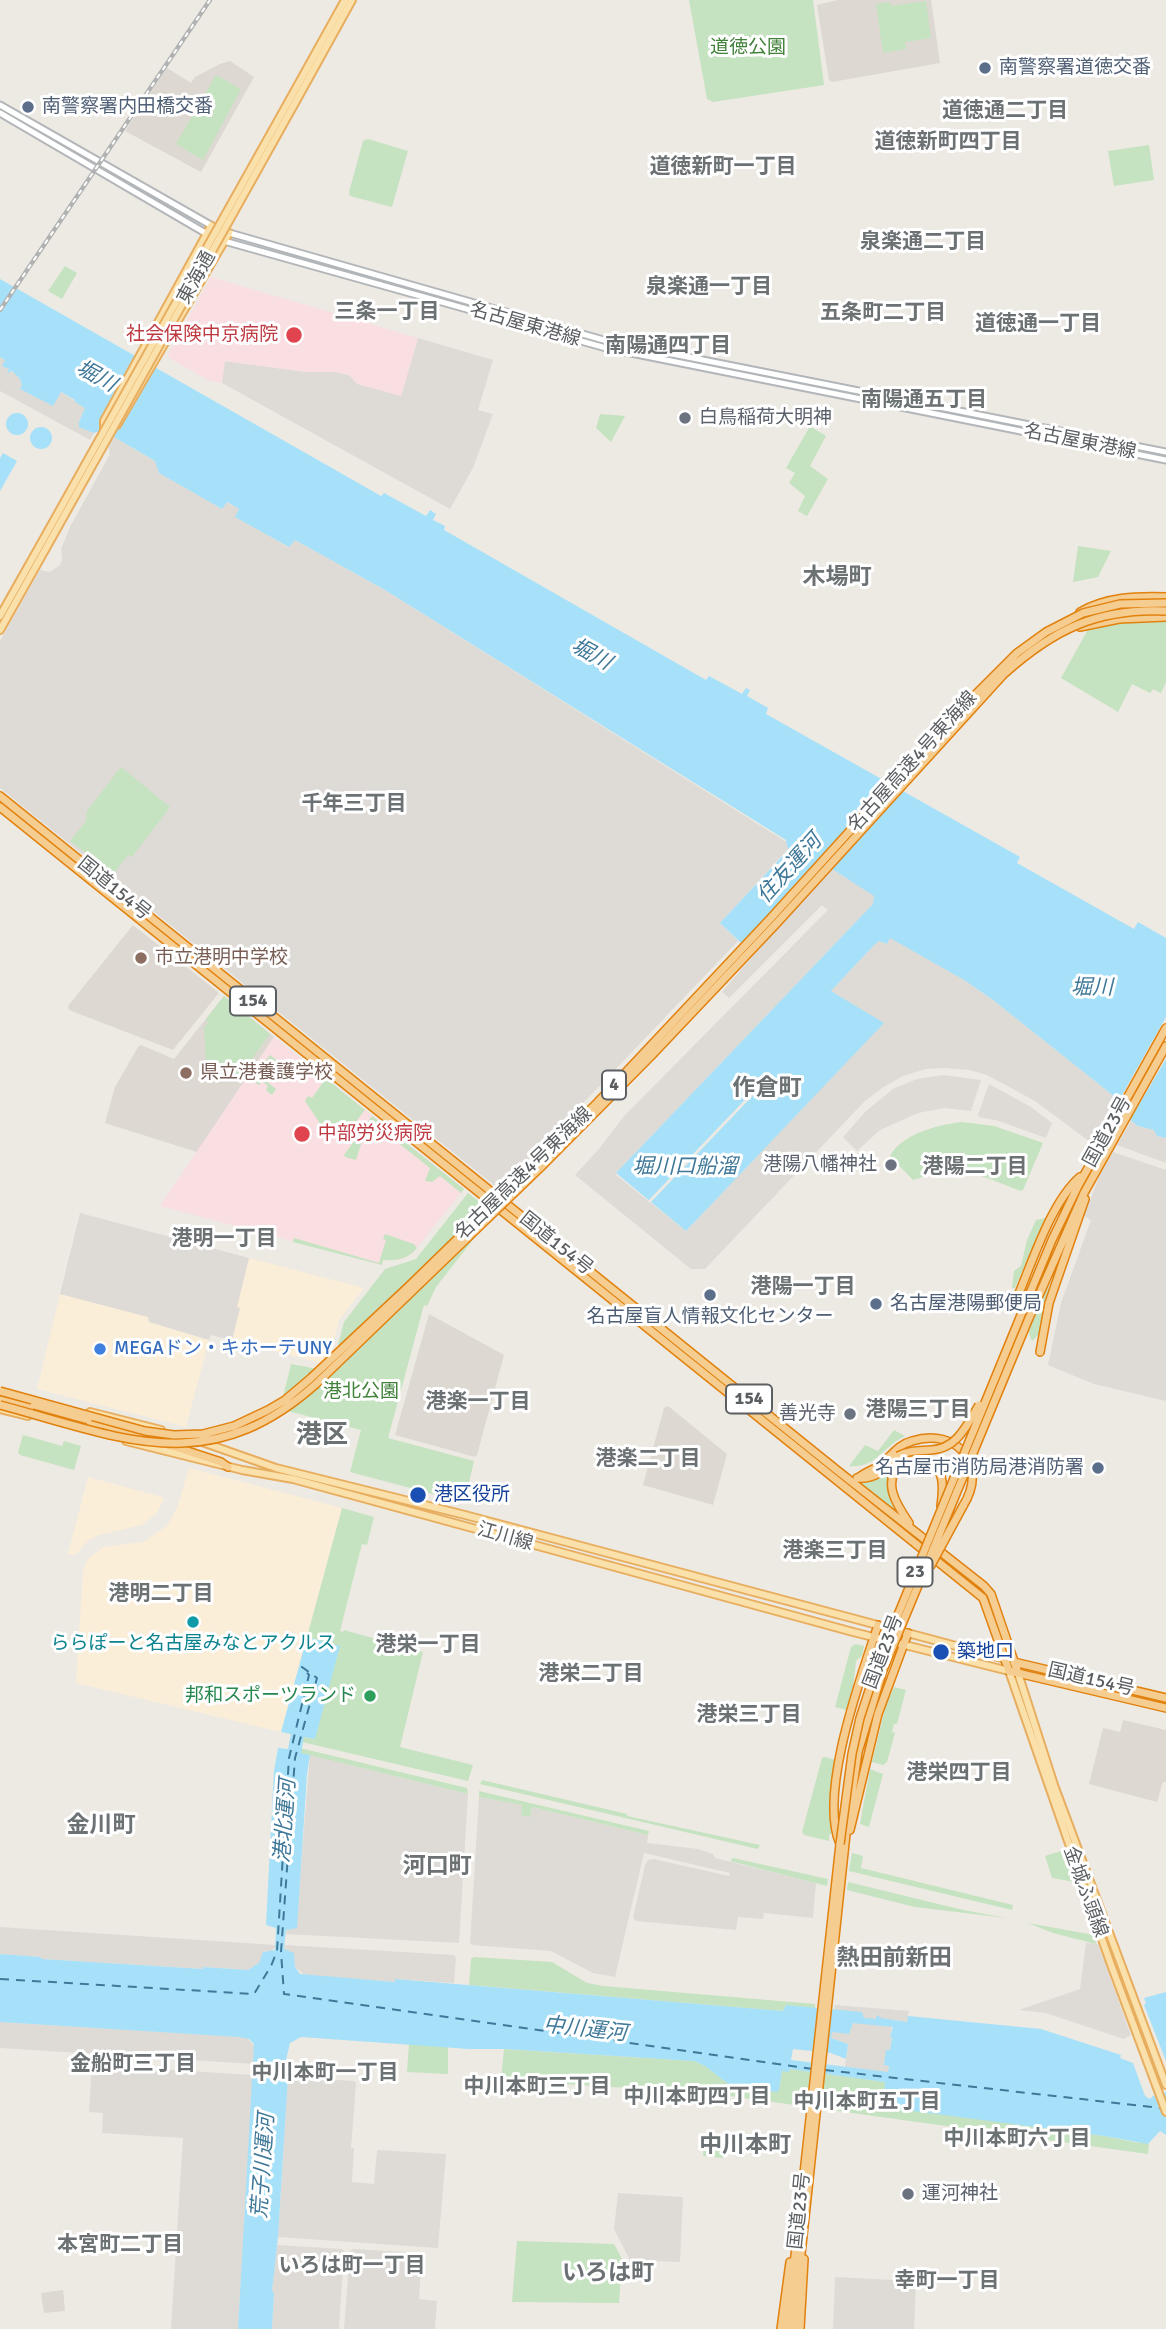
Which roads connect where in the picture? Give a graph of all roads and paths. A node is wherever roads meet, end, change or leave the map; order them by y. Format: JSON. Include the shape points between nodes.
{"nodes":[{"id":1,"x":345,"y":0,"type":"edge"},
{"id":2,"x":352,"y":0,"type":"edge"},
{"id":3,"x":292,"y":101,"type":"junction"},
{"id":4,"x":0,"y":105,"type":"edge"},
{"id":5,"x":0,"y":113,"type":"edge"},
{"id":6,"x":211,"y":226,"type":"junction"},
{"id":7,"x":229,"y":233,"type":"junction"},
{"id":8,"x":207,"y":234,"type":"junction"},
{"id":9,"x":224,"y":241,"type":"junction"},
{"id":10,"x":106,"y":433,"type":"junction"},
{"id":11,"x":1166,"y":452,"type":"edge"},
{"id":12,"x":1166,"y":460,"type":"edge"},
{"id":13,"x":42,"y":549,"type":"junction"},
{"id":14,"x":1166,"y":597,"type":"edge"},
{"id":15,"x":1166,"y":603,"type":"edge"},
{"id":16,"x":1166,"y":611,"type":"edge"},
{"id":17,"x":0,"y":616,"type":"edge"},
{"id":18,"x":1166,"y":617,"type":"edge"},
{"id":19,"x":0,"y":630,"type":"edge"},
{"id":20,"x":1038,"y":642,"type":"junction"},
{"id":21,"x":1007,"y":666,"type":"dead end"},
{"id":22,"x":0,"y":796,"type":"edge"},
{"id":23,"x":0,"y":807,"type":"edge"},
{"id":24,"x":1166,"y":1028,"type":"edge"},
{"id":25,"x":1166,"y":1046,"type":"edge"},
{"id":26,"x":1098,"y":1159,"type":"junction"},
{"id":27,"x":1086,"y":1172,"type":"junction"},
{"id":28,"x":1092,"y":1179,"type":"junction"},
{"id":29,"x":1017,"y":1298,"type":"dead end"},
{"id":30,"x":1040,"y":1352,"type":"dead end"},
{"id":31,"x":994,"y":1380,"type":"junction"},
{"id":32,"x":0,"y":1399,"type":"edge"},
{"id":33,"x":87,"y":1422,"type":"junction"},
{"id":34,"x":136,"y":1424,"type":"junction"},
{"id":35,"x":228,"y":1467,"type":"junction"},
{"id":36,"x":846,"y":1477,"type":"junction"},
{"id":37,"x":858,"y":1478,"type":"junction"},
{"id":38,"x":941,"y":1510,"type":"junction"},
{"id":39,"x":914,"y":1530,"type":"junction"},
{"id":40,"x":918,"y":1587,"type":"junction"},
{"id":41,"x":878,"y":1625,"type":"junction"},
{"id":42,"x":908,"y":1633,"type":"junction"},
{"id":43,"x":875,"y":1637,"type":"junction"},
{"id":44,"x":904,"y":1645,"type":"junction"},
{"id":45,"x":1005,"y":1659,"type":"junction"},
{"id":46,"x":1015,"y":1662,"type":"junction"},
{"id":47,"x":1009,"y":1671,"type":"junction"},
{"id":48,"x":1018,"y":1673,"type":"junction"},
{"id":49,"x":1166,"y":1698,"type":"edge"},
{"id":50,"x":1166,"y":1708,"type":"edge"},
{"id":51,"x":843,"y":1842,"type":"junction"},
{"id":52,"x":1083,"y":1875,"type":"junction"},
{"id":53,"x":1166,"y":2085,"type":"edge"},
{"id":54,"x":1166,"y":2112,"type":"edge"},
{"id":55,"x":799,"y":2241,"type":"junction"},
{"id":56,"x":783,"y":2329,"type":"edge"},
{"id":57,"x":793,"y":2329,"type":"edge"},
{"id":58,"x":800,"y":2329,"type":"edge"}],
"edges":[{"from":1,"to":3,"type":"main road","name":"東海通"},
{"from":2,"to":3,"type":"main road","name":"東海通"},
{"from":3,"to":10,"type":"main road","name":"東海通","bridge":true},
{"from":4,"to":6,"type":"main road","name":"名古屋東港線"},
{"from":5,"to":8,"type":"main road","name":"名古屋東港線"},
{"from":6,"to":7,"type":"main road","name":"名古屋東港線"},
{"from":6,"to":8,"type":"main road"},
{"from":7,"to":9,"type":"main road"},
{"from":7,"to":11,"type":"main road","name":"名古屋東港線","via":[[607,341]]},
{"from":8,"to":9,"type":"main road","name":"名古屋東港線"},
{"from":8,"to":10,"type":"main road","bridge":true,"via":[[104,421]]},
{"from":9,"to":10,"type":"main road","bridge":true,"via":[[138,393],[122,419]]},
{"from":9,"to":12,"type":"main road","name":"名古屋東港線","via":[[606,348]]},
{"from":10,"to":13,"type":"main road","name":"東海通","bridge":true},
{"from":13,"to":17,"type":"main road","name":"東海通"},
{"from":13,"to":19,"type":"main road","name":"東海通"},
{"from":14,"to":20,"type":"highway","bridge":true,"via":[[1099,602]]},
{"from":15,"to":32,"type":"highway","name":"名古屋高速4号東海線","number":"4","bridge":true,"via":[[1120,604],[1083,613],[1017,653],[597,1103],[285,1400],[234,1426],[174,1435]]},
{"from":16,"to":32,"type":"highway","name":"名古屋高速4号東海線","number":"4","bridge":true,"via":[[1113,613],[1080,622],[1039,645],[1004,674],[635,1073],[289,1407],[232,1436],[168,1444],[143,1441]]},
{"from":18,"to":20,"type":"highway","bridge":true,"via":[[1100,622]]},
{"from":20,"to":21,"type":"highway"},
{"from":22,"to":36,"type":"highway","name":"国道154号","number":"154"},
{"from":23,"to":45,"type":"highway","name":"国道154号","number":"154","via":[[983,1598]]},
{"from":24,"to":26,"type":"highway","name":"国道23号","number":"23"},
{"from":25,"to":26,"type":"highway","name":"国道23号","number":"23"},
{"from":26,"to":27,"type":"highway","name":"国道23号","number":"23"},
{"from":26,"to":28,"type":"highway","name":"国道23号","number":"23"},
{"from":27,"to":29,"type":"highway","number":"23","via":[[1058,1206]]},
{"from":27,"to":31,"type":"highway","name":"国道23号","number":"23","bridge":true,"via":[[1052,1240]]},
{"from":28,"to":30,"type":"highway","number":"23","via":[[1049,1303]]},
{"from":28,"to":40,"type":"highway","name":"国道23号","number":"23","bridge":true,"via":[[1064,1233]]},
{"from":31,"to":37,"type":"highway","number":"23","bridge":true,"via":[[951,1445],[905,1452],[877,1474]]},
{"from":31,"to":38,"type":"highway","name":"国道23号","number":"23","bridge":true},
{"from":32,"to":33,"type":"highway","bridge":true},
{"from":32,"to":34,"type":"main road","name":"江川線"},
{"from":32,"to":35,"type":"main road","name":"江川線"},
{"from":33,"to":34,"type":"highway"},
{"from":33,"to":35,"type":"highway"},
{"from":34,"to":41,"type":"main road","name":"江川線","via":[[276,1468]]},
{"from":35,"to":43,"type":"main road","name":"江川線","via":[[319,1486]]},
{"from":36,"to":37,"type":"highway","number":"23"},
{"from":36,"to":39,"type":"highway","name":"国道154号","number":"154"},
{"from":37,"to":40,"type":"highway","number":"23","bridge":true,"via":[[905,1443],[927,1438],[961,1450],[973,1468],[973,1486]]},
{"from":38,"to":39,"type":"highway","number":"23","via":[[943,1484],[931,1461],[914,1457],[897,1466],[890,1483],[898,1507]]},
{"from":38,"to":51,"type":"highway","name":"国道23号","number":"23","bridge":true,"via":[[860,1718]]},
{"from":39,"to":46,"type":"highway","name":"国道154号","number":"154","via":[[991,1594]]},
{"from":40,"to":51,"type":"highway","name":"国道23号","number":"23","bridge":true,"via":[[864,1727]]},
{"from":41,"to":42,"type":"main road","name":"江川線"},
{"from":41,"to":43,"type":"highway","number":"23"},
{"from":42,"to":44,"type":"highway","number":"23"},
{"from":42,"to":45,"type":"main road","name":"江川線"},
{"from":43,"to":44,"type":"main road","name":"江川線"},
{"from":43,"to":51,"type":"highway","number":"23","via":[[836,1782],[836,1834]]},
{"from":44,"to":47,"type":"main road","name":"江川線"},
{"from":44,"to":51,"type":"highway","number":"23","via":[[878,1714],[854,1818]]},
{"from":45,"to":46,"type":"highway","name":"国道154号"},
{"from":45,"to":47,"type":"highway","name":"国道154号","number":"154"},
{"from":46,"to":48,"type":"highway","name":"国道154号","number":"154"},
{"from":46,"to":49,"type":"highway","name":"国道154号"},
{"from":47,"to":48,"type":"highway","name":"国道154号"},
{"from":47,"to":52,"type":"main road","name":"金城ふ頭線"},
{"from":48,"to":50,"type":"highway","name":"国道154号"},
{"from":48,"to":52,"type":"main road","name":"金城ふ頭線"},
{"from":51,"to":55,"type":"highway","name":"国道23号","number":"23"},
{"from":52,"to":53,"type":"main road","name":"金城ふ頭線"},
{"from":52,"to":54,"type":"main road","name":"金城ふ頭線"},
{"from":55,"to":56,"type":"highway","via":[[787,2273]]},
{"from":55,"to":57,"type":"highway","name":"国道23号","number":"23"},
{"from":55,"to":58,"type":"highway","via":[[804,2269]]}]}
